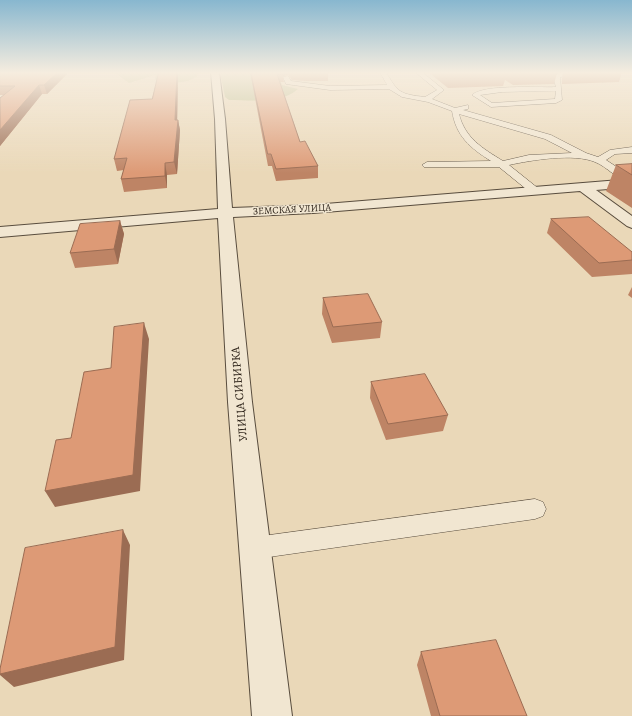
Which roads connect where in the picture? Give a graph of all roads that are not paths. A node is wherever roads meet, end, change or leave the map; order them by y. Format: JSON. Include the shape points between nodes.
{"nodes":[{"id":1,"x":219,"y":105,"type":"edge"},
{"id":2,"x":443,"y":105,"type":"edge"},
{"id":3,"x":485,"y":105,"type":"edge"},
{"id":4,"x":455,"y":110,"type":"junction"},
{"id":5,"x":632,"y":150,"type":"edge"},
{"id":6,"x":583,"y":155,"type":"junction"},
{"id":7,"x":599,"y":160,"type":"junction"},
{"id":8,"x":500,"y":164,"type":"junction"},
{"id":9,"x":427,"y":165,"type":"dead end"},
{"id":10,"x":632,"y":182,"type":"edge"},
{"id":11,"x":584,"y":188,"type":"junction"},
{"id":12,"x":535,"y":192,"type":"junction"},
{"id":13,"x":225,"y":213,"type":"junction"},
{"id":14,"x":632,"y":223,"type":"edge"},
{"id":15,"x":0,"y":232,"type":"edge"},
{"id":16,"x":535,"y":509,"type":"dead end"},
{"id":17,"x":255,"y":548,"type":"junction"},
{"id":18,"x":272,"y":716,"type":"edge"}],
"edges":[{"from":1,"to":13,"type":"street","name":"УЛИЦА СИБИРКА"},
{"from":2,"to":4,"type":"lane"},
{"from":3,"to":4,"type":"lane"},
{"from":4,"to":6,"type":"lane","via":[[548,137]]},
{"from":4,"to":8,"type":"lane","via":[[458,127],[463,134],[477,150]]},
{"from":5,"to":7,"type":"lane","via":[[613,152]]},
{"from":6,"to":7,"type":"lane"},
{"from":6,"to":8,"type":"lane","via":[[529,158]]},
{"from":7,"to":10,"type":"lane"},
{"from":8,"to":9,"type":"lane"},
{"from":8,"to":12,"type":"lane","via":[[507,167]]},
{"from":10,"to":11,"type":"street","name":"ЗЕМСКАЯ УЛИЦА"},
{"from":11,"to":12,"type":"street","name":"ЗЕМСКАЯ УЛИЦА"},
{"from":11,"to":14,"type":"street"},
{"from":12,"to":13,"type":"street","name":"ЗЕМСКАЯ УЛИЦА"},
{"from":13,"to":15,"type":"street","name":"ЗЕМСКАЯ УЛИЦА"},
{"from":13,"to":17,"type":"street","name":"УЛИЦА СИБИРКА"},
{"from":16,"to":17,"type":"lane"},
{"from":17,"to":18,"type":"street","name":"УЛИЦА СИБИРКА"}]}
